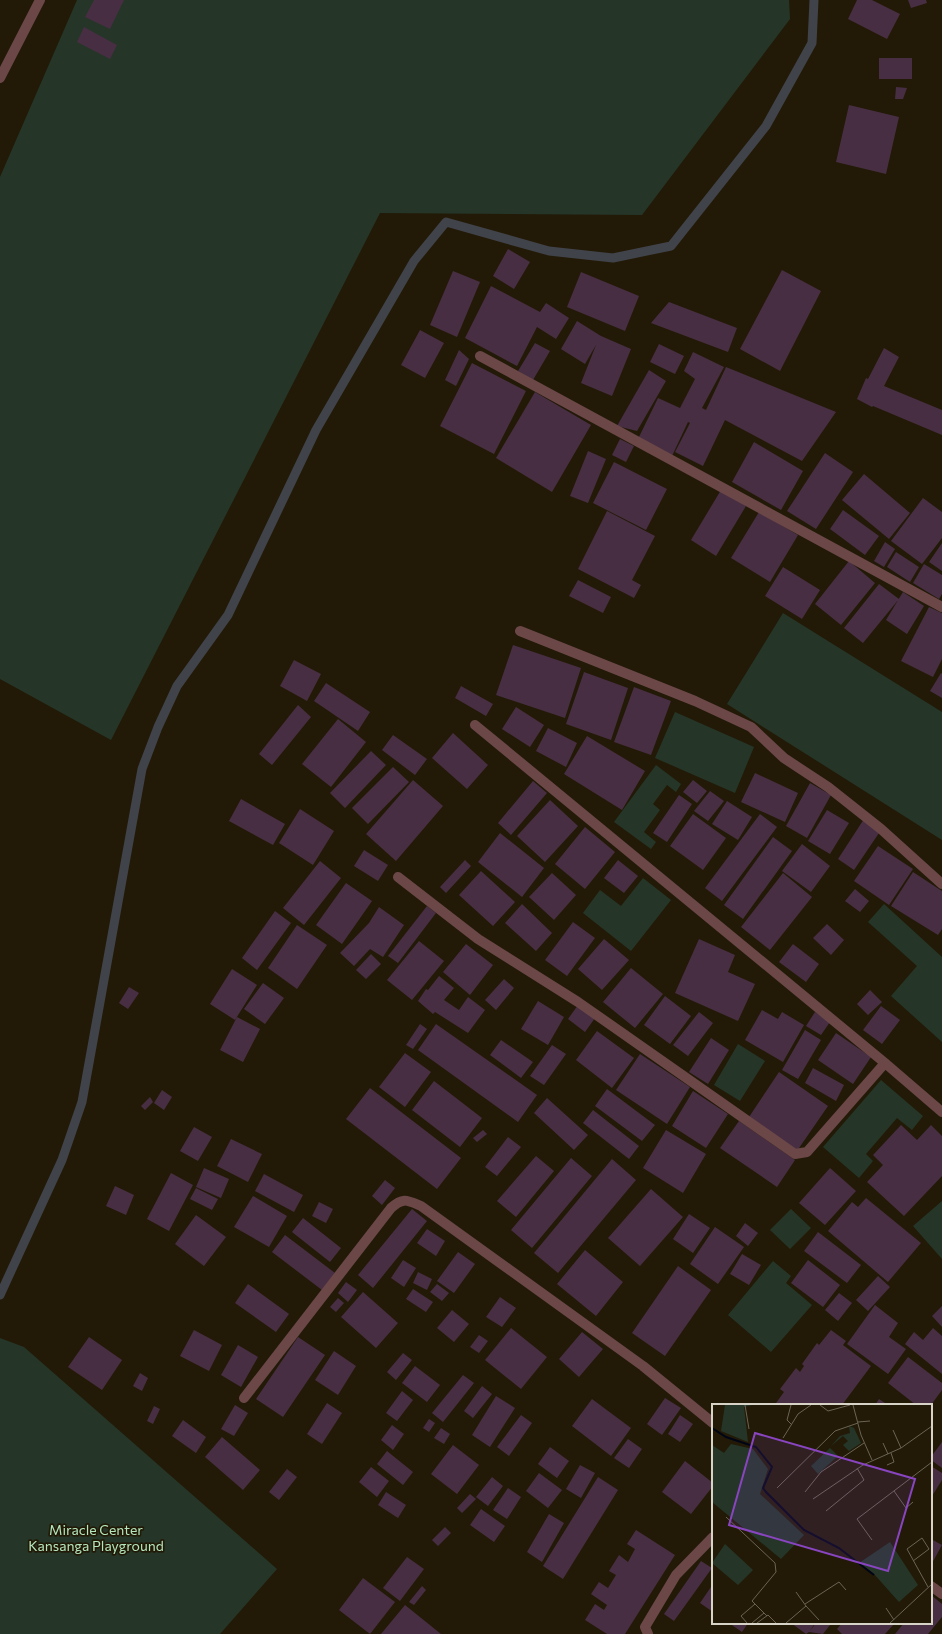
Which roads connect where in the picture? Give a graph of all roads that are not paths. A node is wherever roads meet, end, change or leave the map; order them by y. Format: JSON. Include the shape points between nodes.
{"nodes":[{"id":1,"x":40,"y":0,"type":"edge"},
{"id":2,"x":0,"y":78,"type":"edge"},
{"id":3,"x":480,"y":356,"type":"dead end"},
{"id":4,"x":942,"y":607,"type":"edge"},
{"id":5,"x":520,"y":631,"type":"dead end"},
{"id":6,"x":475,"y":725,"type":"dead end"},
{"id":7,"x":398,"y":877,"type":"dead end"},
{"id":8,"x":942,"y":884,"type":"edge"},
{"id":9,"x":886,"y":1063,"type":"junction"},
{"id":10,"x":942,"y":1112,"type":"edge"},
{"id":11,"x":244,"y":1398,"type":"dead end"},
{"id":12,"x":712,"y":1422,"type":"edge"},
{"id":13,"x":712,"y":1538,"type":"edge"},
{"id":14,"x":932,"y":1587,"type":"edge"},
{"id":15,"x":942,"y":1594,"type":"edge"},
{"id":16,"x":648,"y":1634,"type":"edge"}],
"edges":[{"from":1,"to":2,"type":"street"},
{"from":3,"to":4,"type":"street"},
{"from":5,"to":8,"type":"street","via":[[694,701],[751,727],[784,758],[828,787],[881,829]]},
{"from":6,"to":9,"type":"street"},
{"from":7,"to":9,"type":"street","via":[[478,939],[578,1002],[795,1154],[807,1152]]},
{"from":9,"to":10,"type":"street"},
{"from":11,"to":12,"type":"street","via":[[391,1208],[398,1201],[408,1200],[421,1206],[643,1366]]},
{"from":13,"to":16,"type":"street","via":[[676,1575],[645,1627]]},
{"from":14,"to":15,"type":"street"}]}
